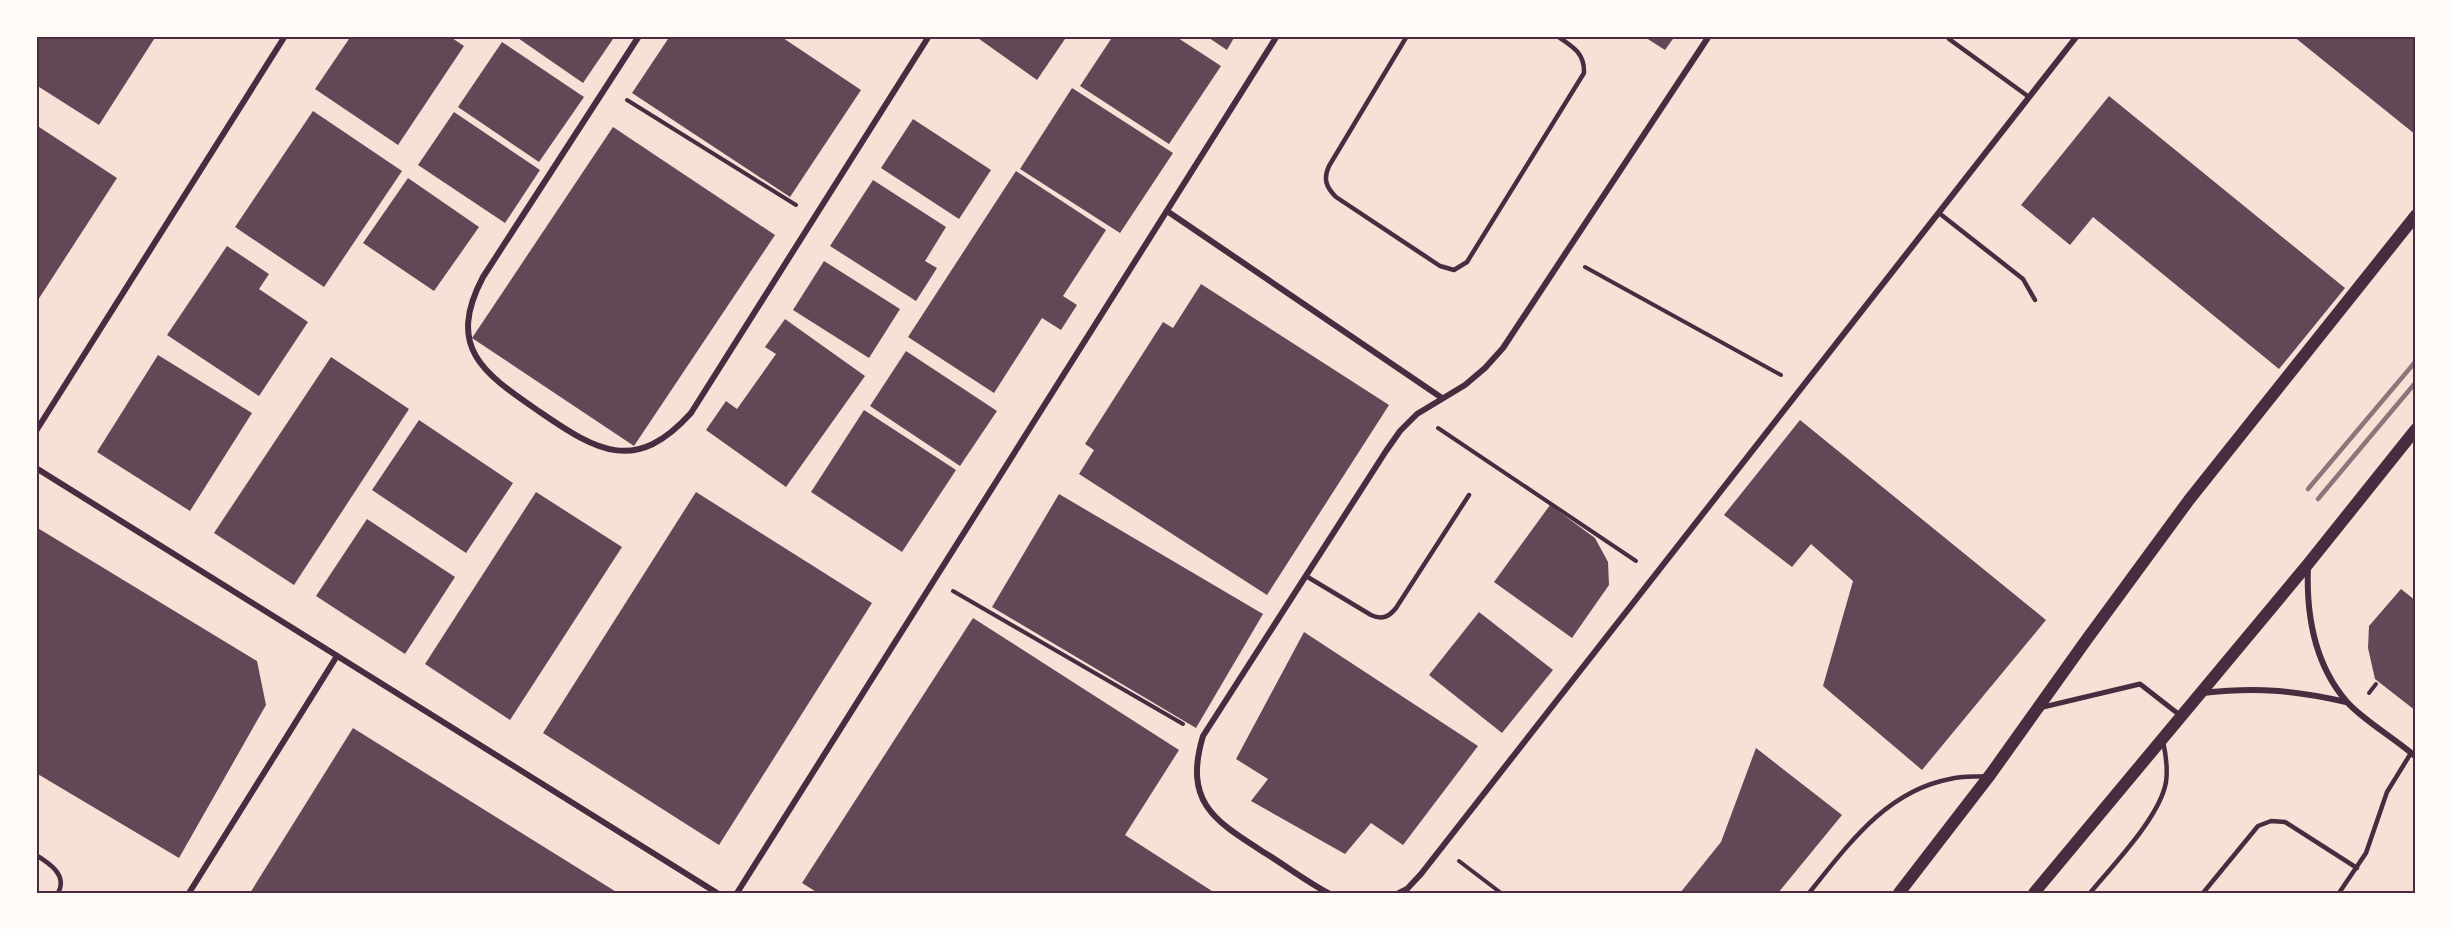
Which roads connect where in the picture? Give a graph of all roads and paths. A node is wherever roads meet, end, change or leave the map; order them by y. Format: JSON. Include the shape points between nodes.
{"nodes":[{"id":1,"x":285,"y":36,"type":"edge"},
{"id":2,"x":639,"y":36,"type":"edge"},
{"id":3,"x":929,"y":36,"type":"edge"},
{"id":4,"x":1277,"y":36,"type":"edge"},
{"id":5,"x":1407,"y":36,"type":"edge"},
{"id":6,"x":1557,"y":36,"type":"edge"},
{"id":7,"x":1709,"y":36,"type":"edge"},
{"id":8,"x":2077,"y":36,"type":"edge"},
{"id":9,"x":1949,"y":39,"type":"dead end"},
{"id":10,"x":606,"y":87,"type":"junction"},
{"id":11,"x":2029,"y":97,"type":"junction"},
{"id":12,"x":1167,"y":211,"type":"junction"},
{"id":13,"x":1939,"y":213,"type":"junction"},
{"id":14,"x":2416,"y":216,"type":"edge"},
{"id":15,"x":815,"y":217,"type":"junction"},
{"id":16,"x":1564,"y":255,"type":"junction"},
{"id":17,"x":2035,"y":300,"type":"dead end"},
{"id":18,"x":1803,"y":387,"type":"junction"},
{"id":19,"x":1442,"y":398,"type":"junction"},
{"id":20,"x":1417,"y":414,"type":"junction"},
{"id":21,"x":2416,"y":429,"type":"edge"},
{"id":22,"x":36,"y":431,"type":"edge"},
{"id":23,"x":36,"y":468,"type":"edge"},
{"id":24,"x":1469,"y":495,"type":"dead end"},
{"id":25,"x":2308,"y":564,"type":"junction"},
{"id":26,"x":1656,"y":575,"type":"junction"},
{"id":27,"x":1306,"y":576,"type":"junction"},
{"id":28,"x":935,"y":580,"type":"junction"},
{"id":29,"x":337,"y":656,"type":"junction"},
{"id":30,"x":2200,"y":693,"type":"junction"},
{"id":31,"x":2347,"y":702,"type":"junction"},
{"id":32,"x":2037,"y":709,"type":"junction"},
{"id":33,"x":2182,"y":716,"type":"junction"},
{"id":34,"x":1203,"y":736,"type":"junction"},
{"id":35,"x":2163,"y":738,"type":"junction"},
{"id":36,"x":2414,"y":755,"type":"edge"},
{"id":37,"x":1990,"y":775,"type":"junction"},
{"id":38,"x":1442,"y":848,"type":"junction"},
{"id":39,"x":36,"y":855,"type":"edge"},
{"id":40,"x":2357,"y":868,"type":"junction"},
{"id":41,"x":58,"y":893,"type":"edge"},
{"id":42,"x":189,"y":893,"type":"edge"},
{"id":43,"x":717,"y":893,"type":"edge"},
{"id":44,"x":737,"y":893,"type":"edge"},
{"id":45,"x":1328,"y":893,"type":"edge"},
{"id":46,"x":1399,"y":893,"type":"edge"},
{"id":47,"x":1501,"y":893,"type":"edge"},
{"id":48,"x":1809,"y":893,"type":"edge"},
{"id":49,"x":1899,"y":893,"type":"edge"},
{"id":50,"x":2034,"y":893,"type":"edge"},
{"id":51,"x":2090,"y":893,"type":"edge"},
{"id":52,"x":2203,"y":893,"type":"edge"},
{"id":53,"x":2339,"y":893,"type":"edge"}],
"edges":[{"from":1,"to":22,"type":"street"},
{"from":2,"to":10,"type":"street"},
{"from":3,"to":15,"type":"street"},
{"from":4,"to":12,"type":"street"},
{"from":5,"to":6,"type":"lane","via":[[1329,166],[1326,183],[1336,196],[1440,266],[1454,270],[1467,262],[1584,73],[1585,63],[1580,54]]},
{"from":7,"to":16,"type":"street"},
{"from":8,"to":11,"type":"street"},
{"from":9,"to":11,"type":"lane"},
{"from":10,"to":15,"type":"path"},
{"from":10,"to":15,"type":"street","via":[[483,277],[472,299],[468,323],[472,348],[484,369],[574,436],[597,448],[624,451],[650,446],[673,433],[691,413]]},
{"from":11,"to":13,"type":"street"},
{"from":12,"to":19,"type":"street"},
{"from":12,"to":28,"type":"street"},
{"from":13,"to":17,"type":"lane","via":[[2023,279]]},
{"from":13,"to":18,"type":"street"},
{"from":14,"to":32,"type":"main road","via":[[2189,500]]},
{"from":16,"to":18,"type":"path"},
{"from":16,"to":19,"type":"street","via":[[1503,348],[1472,379]]},
{"from":18,"to":26,"type":"street"},
{"from":19,"to":20,"type":"street"},
{"from":20,"to":26,"type":"path"},
{"from":20,"to":27,"type":"street","via":[[1386,451]]},
{"from":21,"to":25,"type":"main road"},
{"from":23,"to":29,"type":"street"},
{"from":24,"to":27,"type":"lane","via":[[1396,608],[1386,617],[1371,615]]},
{"from":25,"to":30,"type":"main road"},
{"from":25,"to":31,"type":"street","via":[[2307,601],[2313,638],[2327,672]]},
{"from":26,"to":38,"type":"street"},
{"from":27,"to":34,"type":"street"},
{"from":28,"to":34,"type":"path"},
{"from":28,"to":44,"type":"street"},
{"from":29,"to":42,"type":"street"},
{"from":29,"to":43,"type":"street"},
{"from":30,"to":31,"type":"street","via":[[2274,689]]},
{"from":30,"to":33,"type":"main road"},
{"from":31,"to":36,"type":"street"},
{"from":32,"to":33,"type":"street","via":[[2140,684]]},
{"from":32,"to":37,"type":"main road"},
{"from":33,"to":35,"type":"main road"},
{"from":34,"to":45,"type":"street","via":[[1196,774],[1211,813],[1226,828]]},
{"from":35,"to":50,"type":"main road"},
{"from":35,"to":51,"type":"lane","via":[[2165,784],[2157,807]]},
{"from":36,"to":40,"type":"lane","via":[[2387,792],[2374,834]]},
{"from":37,"to":48,"type":"lane","via":[[1950,778],[1911,792],[1878,813]]},
{"from":37,"to":49,"type":"main road"},
{"from":38,"to":46,"type":"street","via":[[1407,889]]},
{"from":38,"to":47,"type":"path"},
{"from":39,"to":41,"type":"lane","via":[[57,871],[61,879]]},
{"from":40,"to":52,"type":"lane","via":[[2291,825],[2271,821],[2258,826]]},
{"from":40,"to":53,"type":"lane"}]}
